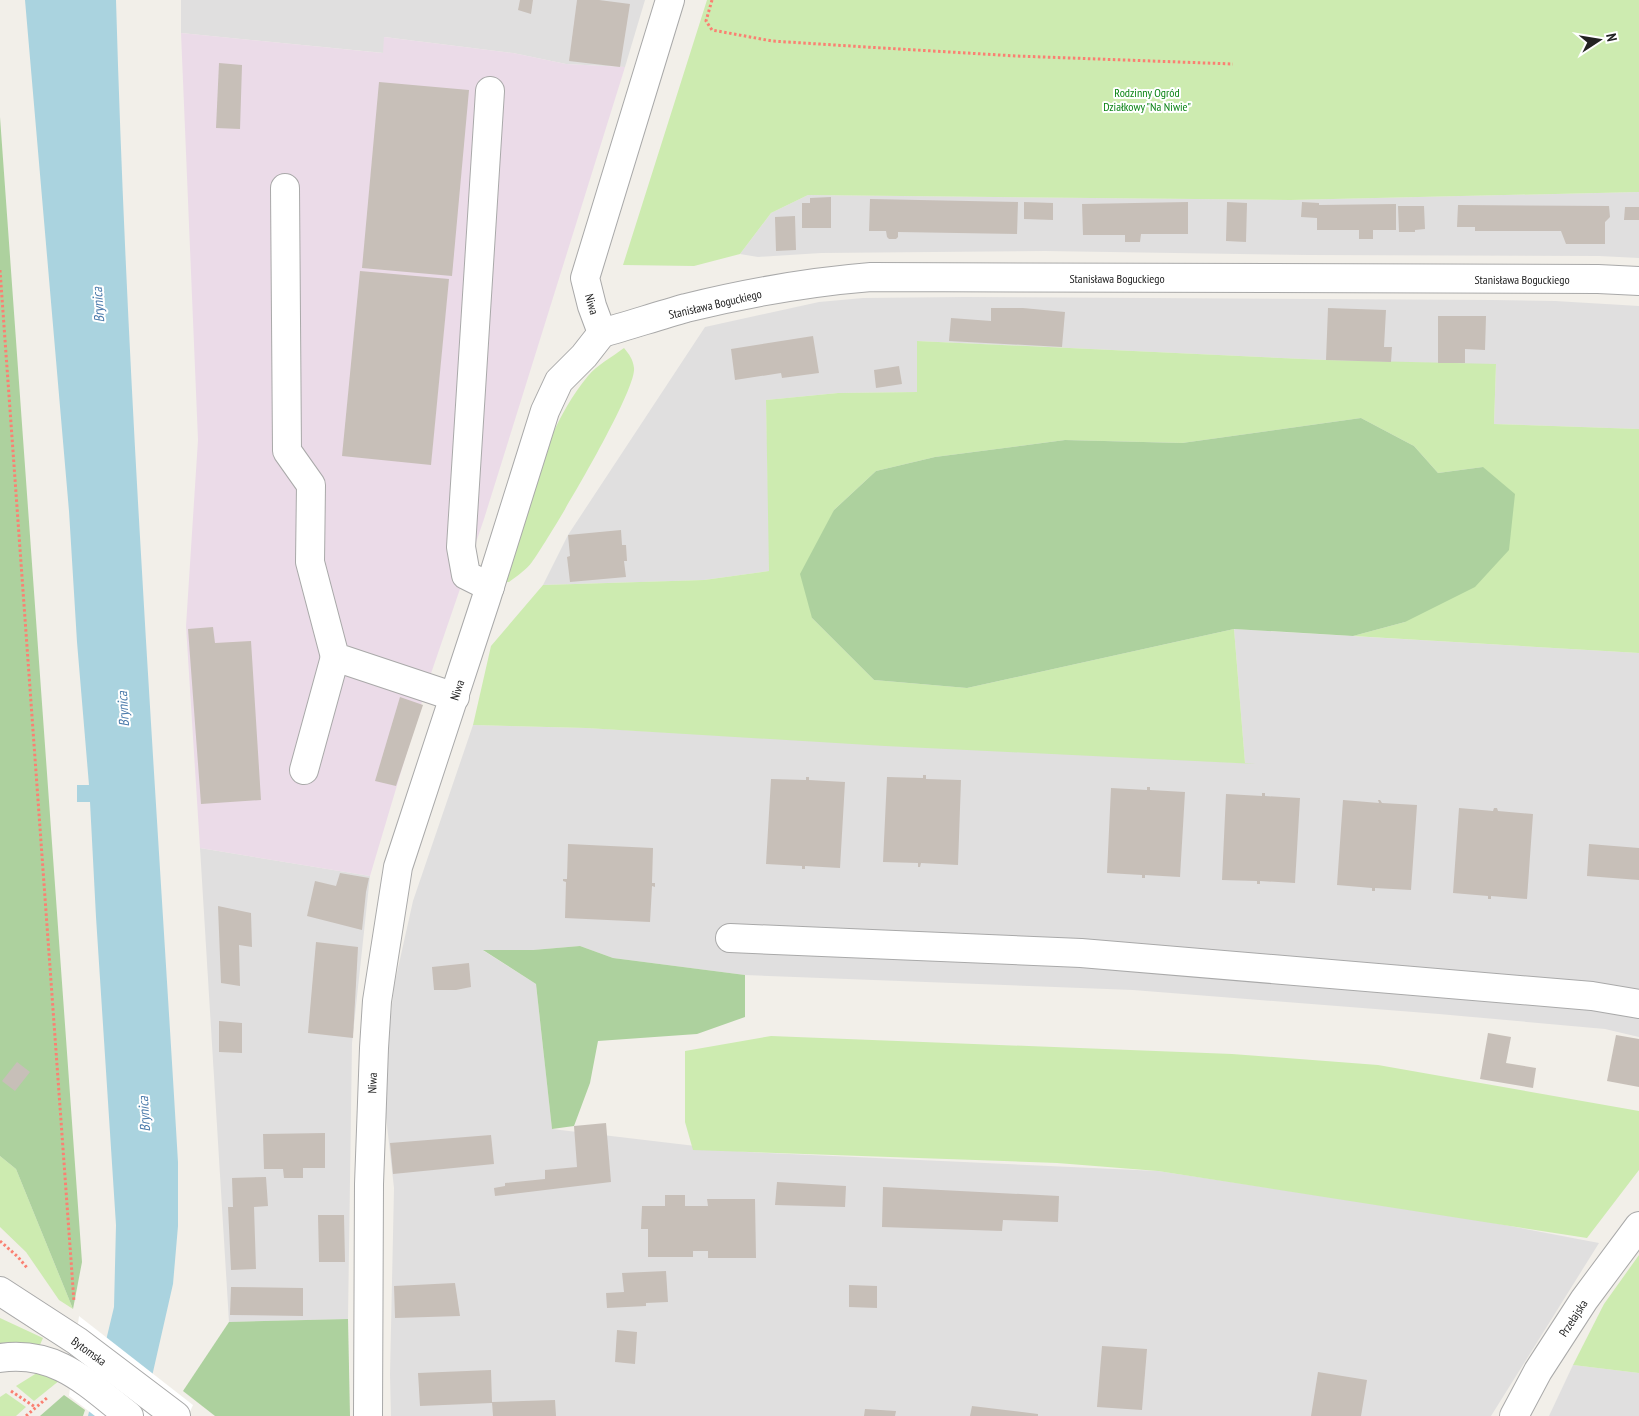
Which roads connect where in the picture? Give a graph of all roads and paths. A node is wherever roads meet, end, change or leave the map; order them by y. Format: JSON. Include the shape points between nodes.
{"nodes":[{"id":1,"x":670,"y":0,"type":"edge"},
{"id":2,"x":712,"y":0,"type":"edge"},
{"id":3,"x":1233,"y":64,"type":"dead end"},
{"id":4,"x":490,"y":91,"type":"dead end"},
{"id":5,"x":285,"y":188,"type":"dead end"},
{"id":6,"x":0,"y":270,"type":"edge"},
{"id":7,"x":1639,"y":281,"type":"edge"},
{"id":8,"x":602,"y":332,"type":"junction"},
{"id":9,"x":490,"y":587,"type":"junction"},
{"id":10,"x":335,"y":657,"type":"junction"},
{"id":11,"x":455,"y":697,"type":"junction"},
{"id":12,"x":304,"y":770,"type":"dead end"},
{"id":13,"x":730,"y":938,"type":"dead end"},
{"id":14,"x":1639,"y":1004,"type":"edge"},
{"id":15,"x":1639,"y":1226,"type":"edge"},
{"id":16,"x":0,"y":1291,"type":"edge"},
{"id":17,"x":74,"y":1303,"type":"dead end"},
{"id":18,"x":0,"y":1358,"type":"edge"},
{"id":19,"x":6,"y":1388,"type":"dead end"},
{"id":20,"x":35,"y":1407,"type":"dead end"},
{"id":21,"x":129,"y":1416,"type":"edge"},
{"id":22,"x":176,"y":1416,"type":"edge"},
{"id":23,"x":368,"y":1416,"type":"edge"},
{"id":24,"x":1514,"y":1416,"type":"edge"}],
"edges":[{"from":1,"to":8,"type":"street","name":"Niwa","via":[[585,278]]},
{"from":2,"to":3,"type":"path","via":[[706,21],[712,30],[772,41],[1016,56]]},
{"from":4,"to":9,"type":"street","via":[[461,546],[466,575]]},
{"from":5,"to":10,"type":"street","via":[[287,452],[311,485],[310,562]]},
{"from":6,"to":17,"type":"path"},
{"from":7,"to":8,"type":"street","name":"Stanisława Boguckiego","via":[[872,277],[790,287],[687,308]]},
{"from":8,"to":9,"type":"street","name":"Niwa","via":[[584,356],[559,380],[545,411]]},
{"from":9,"to":11,"type":"street","name":"Niwa"},
{"from":10,"to":11,"type":"street"},
{"from":10,"to":12,"type":"street"},
{"from":11,"to":23,"type":"street","name":"Niwa","via":[[398,867],[376,1000],[369,1184]]},
{"from":13,"to":14,"type":"street","via":[[1081,953],[1592,996]]},
{"from":15,"to":24,"type":"street","name":"Przełajska","via":[[1584,1300],[1538,1371]]},
{"from":16,"to":22,"type":"street","name":"Bytomska","via":[[76,1341]]},
{"from":18,"to":21,"type":"street","via":[[26,1357],[50,1361],[72,1372]]},
{"from":19,"to":20,"type":"path"}]}
